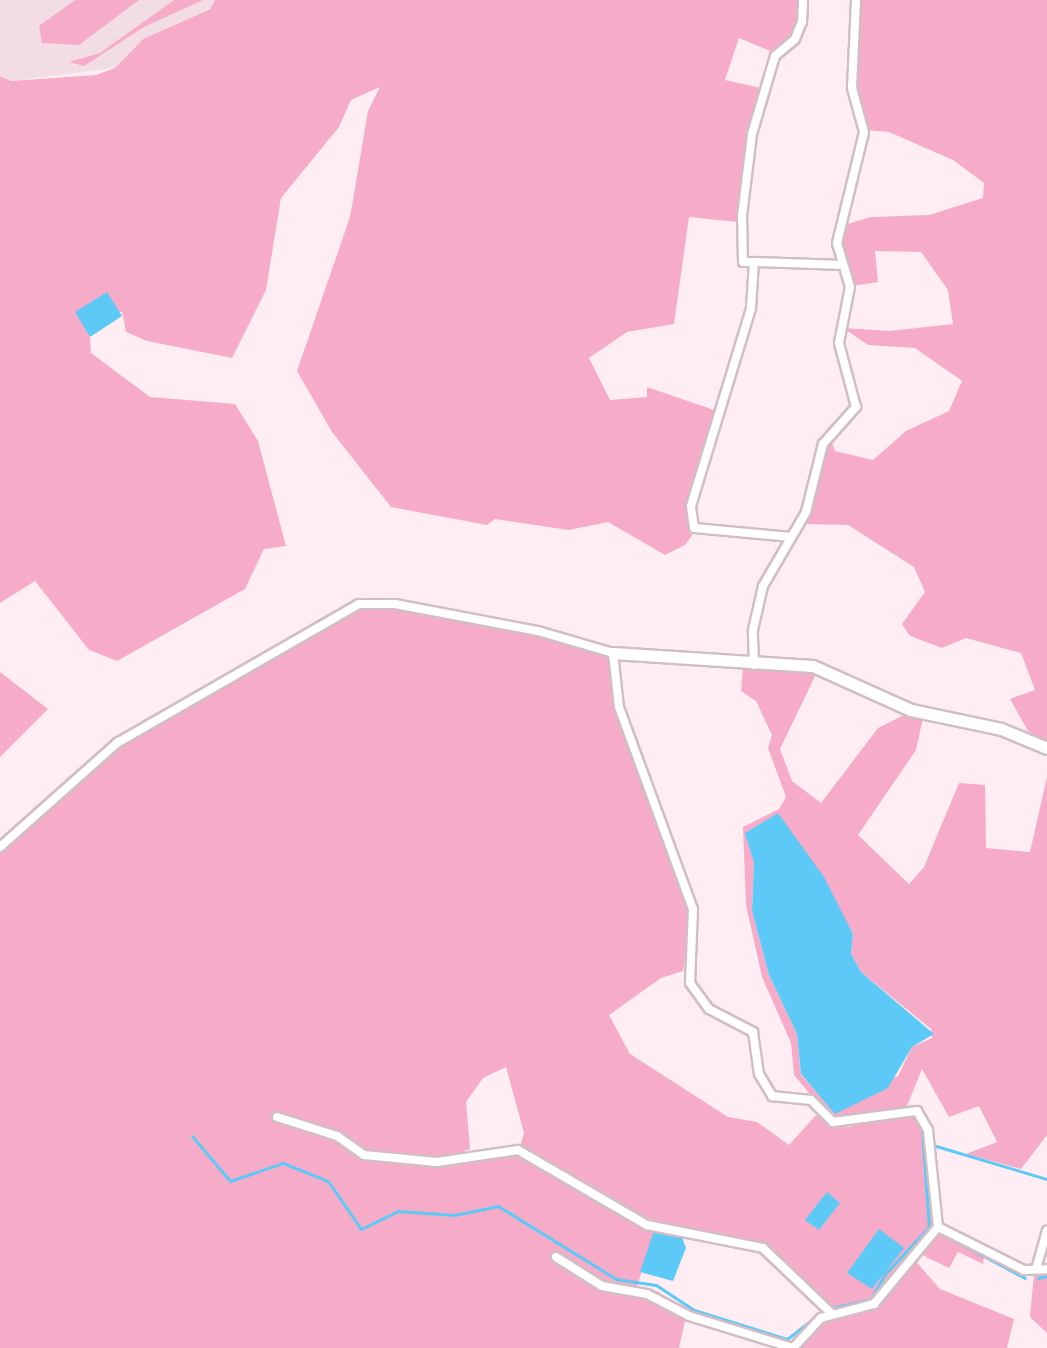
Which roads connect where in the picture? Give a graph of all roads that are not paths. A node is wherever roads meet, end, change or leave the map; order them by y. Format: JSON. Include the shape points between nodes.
{"nodes":[{"id":1,"x":803,"y":0,"type":"edge"},
{"id":2,"x":856,"y":0,"type":"edge"},
{"id":3,"x":754,"y":262,"type":"junction"},
{"id":4,"x":839,"y":265,"type":"junction"},
{"id":5,"x":791,"y":537,"type":"junction"},
{"id":6,"x":613,"y":653,"type":"junction"},
{"id":7,"x":754,"y":665,"type":"junction"},
{"id":8,"x":1047,"y":748,"type":"edge"},
{"id":9,"x":0,"y":847,"type":"edge"},
{"id":10,"x":277,"y":1117,"type":"dead end"},
{"id":11,"x":938,"y":1227,"type":"junction"},
{"id":12,"x":1047,"y":1231,"type":"edge"},
{"id":13,"x":556,"y":1257,"type":"dead end"},
{"id":14,"x":1036,"y":1269,"type":"junction"},
{"id":15,"x":1047,"y":1269,"type":"edge"},
{"id":16,"x":832,"y":1314,"type":"junction"},
{"id":17,"x":793,"y":1348,"type":"edge"}],
"edges":[{"from":1,"to":3,"type":"street","via":[[802,22],[795,39],[775,56],[752,134],[742,216],[743,262]]},
{"from":2,"to":4,"type":"street","via":[[852,88],[864,132],[844,194]]},
{"from":3,"to":4,"type":"street"},
{"from":3,"to":5,"type":"street","via":[[751,308],[717,405],[691,522],[694,528]]},
{"from":4,"to":5,"type":"street","via":[[850,287],[839,343],[856,407],[823,444],[806,512]]},
{"from":5,"to":7,"type":"street","via":[[760,596]]},
{"from":6,"to":7,"type":"street"},
{"from":6,"to":9,"type":"street","via":[[538,631],[395,604],[359,604],[117,743]]},
{"from":6,"to":11,"type":"street","via":[[619,707],[693,909],[690,983],[709,1009],[753,1032],[759,1074],[772,1096],[811,1100],[833,1122],[917,1111],[928,1130]]},
{"from":7,"to":8,"type":"street","via":[[813,666],[911,710],[1001,729]]},
{"from":10,"to":16,"type":"street","via":[[337,1136],[364,1155],[437,1162],[518,1150],[647,1225],[763,1248]]},
{"from":11,"to":14,"type":"street","via":[[1013,1265]]},
{"from":11,"to":16,"type":"street","via":[[874,1304]]},
{"from":12,"to":14,"type":"street"},
{"from":13,"to":17,"type":"street","via":[[602,1286],[647,1294],[689,1316]]},
{"from":14,"to":15,"type":"street"},
{"from":16,"to":17,"type":"street"}]}
